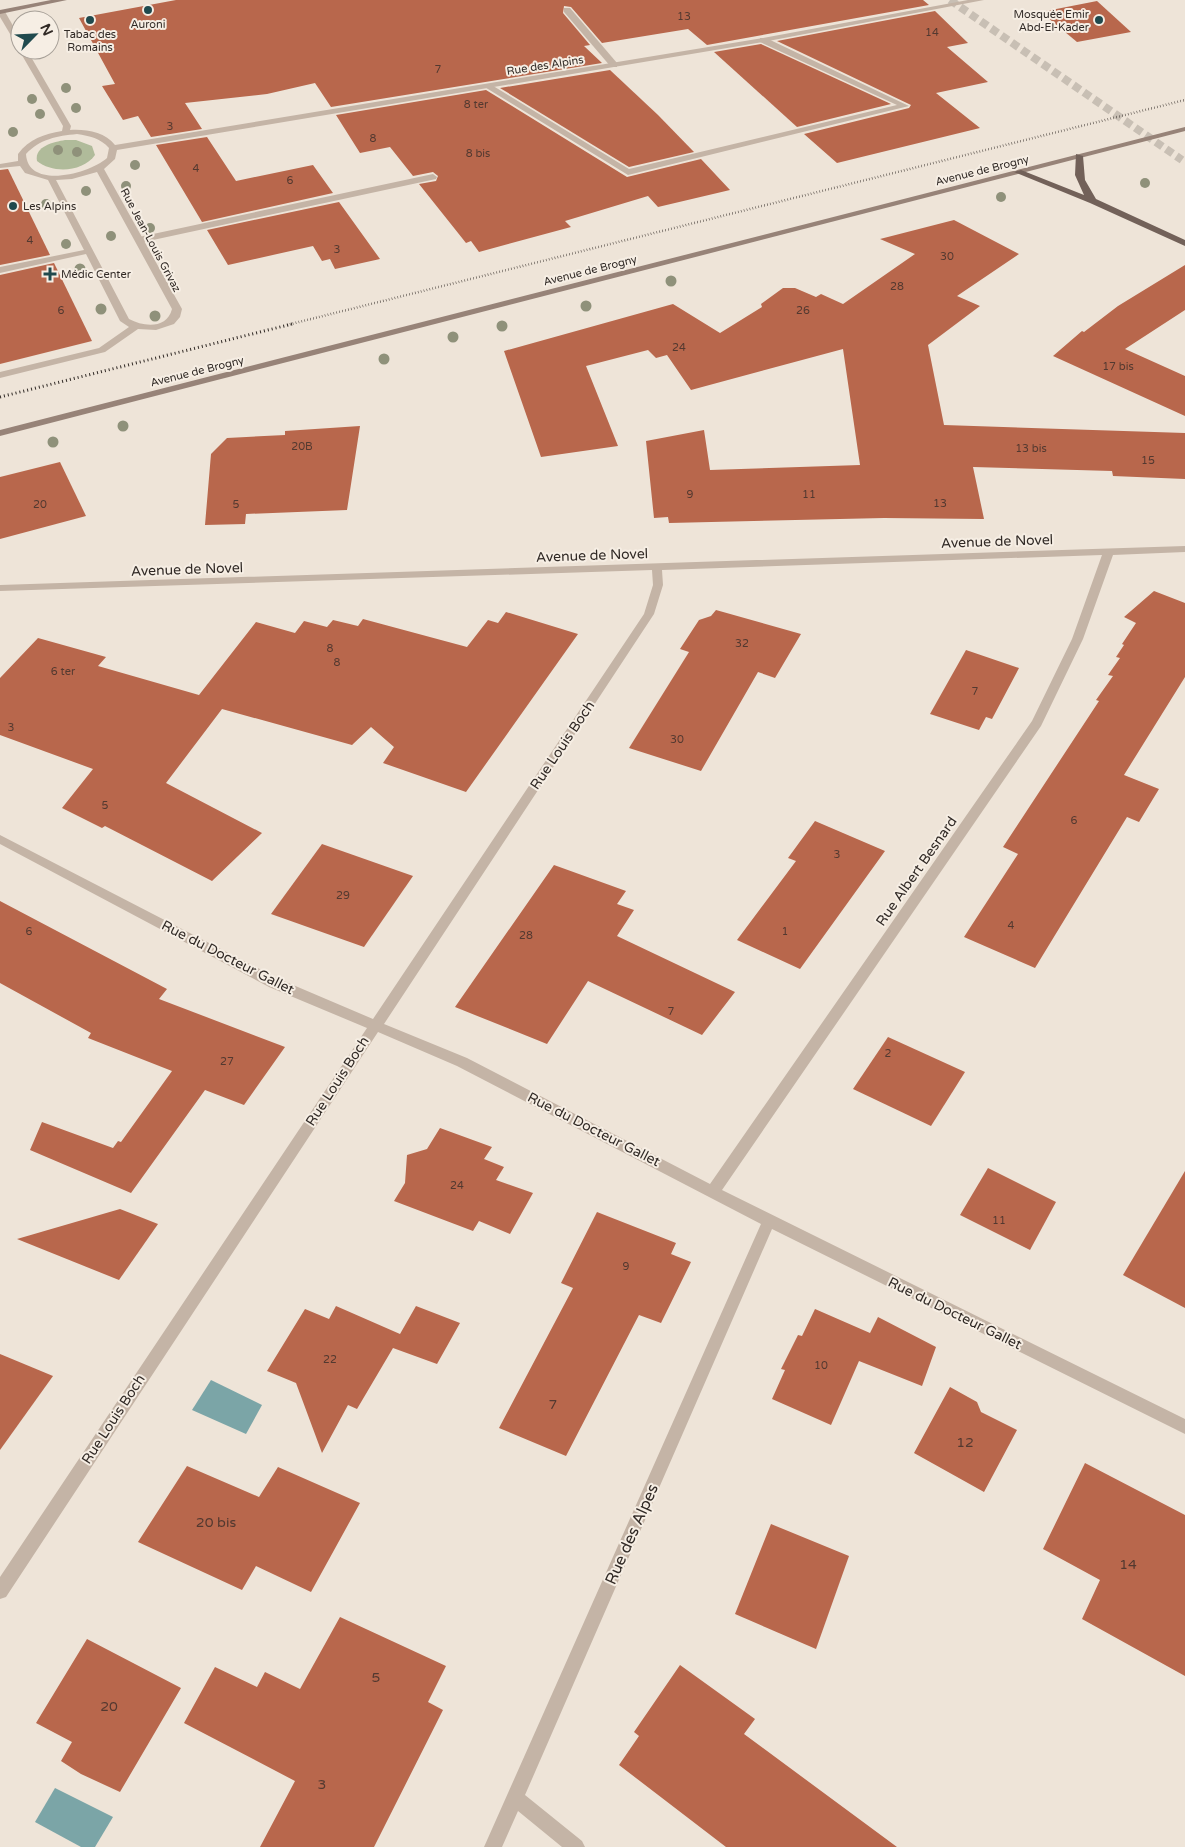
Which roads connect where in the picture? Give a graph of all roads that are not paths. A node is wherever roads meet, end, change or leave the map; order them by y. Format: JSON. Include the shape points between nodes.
{"nodes":[{"id":1,"x":63,"y":0,"type":"edge"},
{"id":2,"x":980,"y":0,"type":"edge"},
{"id":3,"x":921,"y":3,"type":"dead end"},
{"id":4,"x":567,"y":10,"type":"dead end"},
{"id":5,"x":930,"y":10,"type":"junction"},
{"id":6,"x":1,"y":12,"type":"edge"},
{"id":7,"x":10,"y":27,"type":"edge"},
{"id":8,"x":763,"y":40,"type":"junction"},
{"id":9,"x":29,"y":60,"type":"edge"},
{"id":10,"x":614,"y":65,"type":"junction"},
{"id":11,"x":487,"y":86,"type":"junction"},
{"id":12,"x":1185,"y":129,"type":"edge"},
{"id":13,"x":66,"y":133,"type":"junction"},
{"id":14,"x":113,"y":148,"type":"junction"},
{"id":15,"x":1079,"y":156,"type":"junction"},
{"id":16,"x":22,"y":163,"type":"junction"},
{"id":17,"x":0,"y":166,"type":"edge"},
{"id":18,"x":99,"y":168,"type":"junction"},
{"id":19,"x":1018,"y":172,"type":"junction"},
{"id":20,"x":434,"y":177,"type":"dead end"},
{"id":21,"x":51,"y":178,"type":"junction"},
{"id":22,"x":1093,"y":201,"type":"junction"},
{"id":23,"x":139,"y":240,"type":"junction"},
{"id":24,"x":1185,"y":243,"type":"edge"},
{"id":25,"x":90,"y":251,"type":"junction"},
{"id":26,"x":0,"y":270,"type":"edge"},
{"id":27,"x":135,"y":327,"type":"junction"},
{"id":28,"x":0,"y":375,"type":"edge"},
{"id":29,"x":0,"y":433,"type":"edge"},
{"id":30,"x":1185,"y":549,"type":"edge"},
{"id":31,"x":1109,"y":550,"type":"junction"},
{"id":32,"x":657,"y":567,"type":"junction"},
{"id":33,"x":0,"y":588,"type":"edge"},
{"id":34,"x":0,"y":839,"type":"edge"},
{"id":35,"x":374,"y":1025,"type":"junction"},
{"id":36,"x":714,"y":1190,"type":"junction"},
{"id":37,"x":769,"y":1221,"type":"junction"},
{"id":38,"x":1185,"y":1427,"type":"edge"},
{"id":39,"x":0,"y":1591,"type":"edge"},
{"id":40,"x":515,"y":1798,"type":"junction"},
{"id":41,"x":493,"y":1847,"type":"edge"},
{"id":42,"x":576,"y":1847,"type":"edge"}],
"edges":[{"from":1,"to":6,"type":"main road"},
{"from":2,"to":5,"type":"street","name":"Rue des Alpins"},
{"from":3,"to":5,"type":"street"},
{"from":4,"to":10,"type":"street"},
{"from":5,"to":8,"type":"street","name":"Rue des Alpins"},
{"from":6,"to":7,"type":"street"},
{"from":8,"to":10,"type":"street","name":"Rue des Alpins"},
{"from":8,"to":11,"type":"street","via":[[905,106],[628,172]]},
{"from":9,"to":13,"type":"street","via":[[66,126]]},
{"from":10,"to":11,"type":"street","name":"Rue des Alpins"},
{"from":11,"to":14,"type":"street","name":"Rue des Alpins"},
{"from":12,"to":15,"type":"main road","name":"Avenue de Brogny"},
{"from":13,"to":14,"type":"street","via":[[96,136]]},
{"from":13,"to":16,"type":"street","via":[[31,144],[22,154]]},
{"from":14,"to":18,"type":"street","via":[[111,159]]},
{"from":15,"to":19,"type":"main road","name":"Avenue de Brogny"},
{"from":15,"to":22,"type":"main road","via":[[1080,183]]},
{"from":16,"to":17,"type":"street"},
{"from":16,"to":21,"type":"street","via":[[24,168],[35,174]]},
{"from":18,"to":21,"type":"street","via":[[82,175]]},
{"from":18,"to":23,"type":"street","name":"Rue Jean-Louis Grivaz"},
{"from":19,"to":22,"type":"main road"},
{"from":19,"to":29,"type":"main road","name":"Avenue de Brogny"},
{"from":20,"to":23,"type":"street"},
{"from":21,"to":25,"type":"street"},
{"from":22,"to":24,"type":"main road"},
{"from":23,"to":27,"type":"street","name":"Rue Jean-Louis Grivaz","via":[[177,309],[167,324]]},
{"from":25,"to":26,"type":"street"},
{"from":25,"to":27,"type":"street","via":[[125,321]]},
{"from":27,"to":28,"type":"street","via":[[102,350]]},
{"from":30,"to":31,"type":"street","name":"Avenue de Novel"},
{"from":31,"to":32,"type":"street","name":"Avenue de Novel"},
{"from":31,"to":36,"type":"street","name":"Rue Albert Besnard","via":[[1099,586],[1037,723]]},
{"from":32,"to":33,"type":"street","name":"Avenue de Novel"},
{"from":32,"to":35,"type":"street","name":"Rue Louis Boch","via":[[658,585],[649,614]]},
{"from":34,"to":35,"type":"street","name":"Rue du Docteur Gallet","via":[[274,982]]},
{"from":35,"to":36,"type":"street","name":"Rue du Docteur Gallet","via":[[462,1062]]},
{"from":35,"to":39,"type":"street","name":"Rue Louis Boch"},
{"from":36,"to":37,"type":"street","name":"Rue du Docteur Gallet"},
{"from":37,"to":38,"type":"street","name":"Rue du Docteur Gallet"},
{"from":37,"to":40,"type":"street","name":"Rue des Alpes"},
{"from":40,"to":41,"type":"street","name":"Rue des Alpes"},
{"from":40,"to":42,"type":"street"}]}
